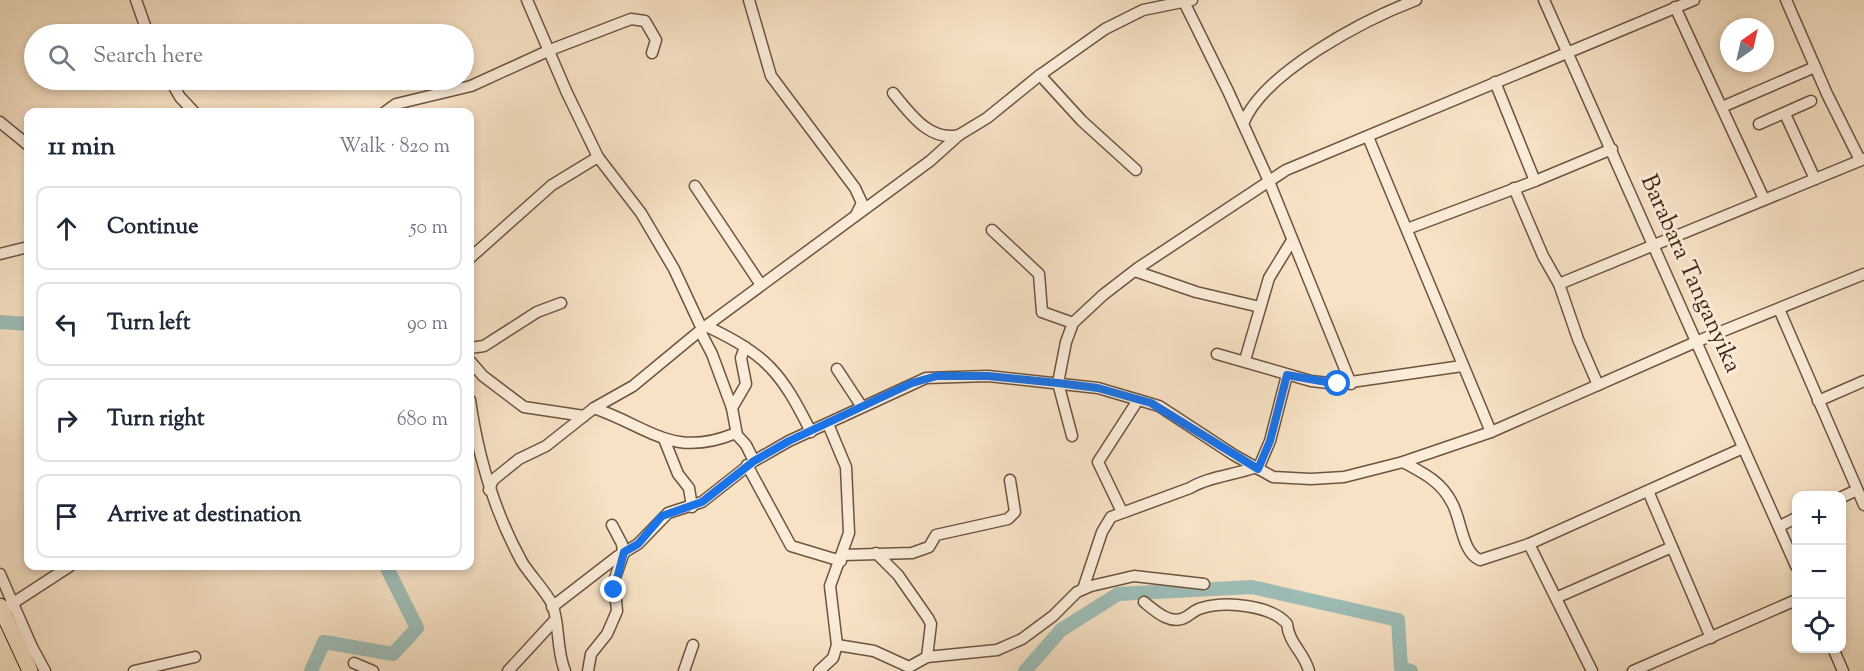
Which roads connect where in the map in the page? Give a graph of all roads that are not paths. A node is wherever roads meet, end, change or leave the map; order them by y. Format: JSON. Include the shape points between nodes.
{"nodes":[{"id":1,"x":136,"y":0,"type":"edge"},
{"id":2,"x":527,"y":0,"type":"edge"},
{"id":3,"x":749,"y":0,"type":"edge"},
{"id":4,"x":1416,"y":0,"type":"edge"},
{"id":5,"x":1545,"y":0,"type":"edge"},
{"id":6,"x":1694,"y":0,"type":"edge"},
{"id":7,"x":1786,"y":0,"type":"edge"},
{"id":8,"x":1186,"y":1,"type":"edge"},
{"id":9,"x":1675,"y":7,"type":"junction"},
{"id":10,"x":144,"y":24,"type":"edge"},
{"id":11,"x":550,"y":51,"type":"junction"},
{"id":12,"x":652,"y":52,"type":"dead end"},
{"id":13,"x":1568,"y":53,"type":"junction"},
{"id":14,"x":1815,"y":66,"type":"junction"},
{"id":15,"x":1040,"y":75,"type":"junction"},
{"id":16,"x":1496,"y":82,"type":"junction"},
{"id":17,"x":474,"y":85,"type":"edge"},
{"id":18,"x":176,"y":90,"type":"edge"},
{"id":19,"x":454,"y":90,"type":"edge"},
{"id":20,"x":893,"y":93,"type":"dead end"},
{"id":21,"x":1811,"y":101,"type":"dead end"},
{"id":22,"x":1722,"y":107,"type":"junction"},
{"id":23,"x":190,"y":108,"type":"edge"},
{"id":24,"x":390,"y":108,"type":"edge"},
{"id":25,"x":1785,"y":114,"type":"junction"},
{"id":26,"x":0,"y":122,"type":"edge"},
{"id":27,"x":1243,"y":124,"type":"junction"},
{"id":28,"x":1759,"y":124,"type":"dead end"},
{"id":29,"x":959,"y":135,"type":"junction"},
{"id":30,"x":1368,"y":137,"type":"junction"},
{"id":31,"x":24,"y":142,"type":"edge"},
{"id":32,"x":1612,"y":149,"type":"junction"},
{"id":33,"x":598,"y":157,"type":"junction"},
{"id":34,"x":1862,"y":160,"type":"edge"},
{"id":35,"x":1136,"y":170,"type":"dead end"},
{"id":36,"x":1268,"y":179,"type":"junction"},
{"id":37,"x":1815,"y":179,"type":"junction"},
{"id":38,"x":1535,"y":181,"type":"junction"},
{"id":39,"x":695,"y":186,"type":"dead end"},
{"id":40,"x":1514,"y":188,"type":"junction"},
{"id":41,"x":1764,"y":199,"type":"junction"},
{"id":42,"x":857,"y":213,"type":"junction"},
{"id":43,"x":1407,"y":229,"type":"junction"},
{"id":44,"x":992,"y":230,"type":"dead end"},
{"id":45,"x":1291,"y":242,"type":"junction"},
{"id":46,"x":1654,"y":243,"type":"junction"},
{"id":47,"x":24,"y":248,"type":"edge"},
{"id":48,"x":0,"y":254,"type":"edge"},
{"id":49,"x":474,"y":254,"type":"edge"},
{"id":50,"x":1136,"y":271,"type":"junction"},
{"id":51,"x":1864,"y":274,"type":"edge"},
{"id":52,"x":1559,"y":284,"type":"junction"},
{"id":53,"x":761,"y":285,"type":"junction"},
{"id":54,"x":561,"y":303,"type":"dead end"},
{"id":55,"x":1260,"y":307,"type":"junction"},
{"id":56,"x":1779,"y":309,"type":"junction"},
{"id":57,"x":1073,"y":323,"type":"junction"},
{"id":58,"x":703,"y":329,"type":"junction"},
{"id":59,"x":1698,"y":341,"type":"junction"},
{"id":60,"x":474,"y":347,"type":"edge"},
{"id":61,"x":746,"y":347,"type":"junction"},
{"id":62,"x":1217,"y":354,"type":"dead end"},
{"id":63,"x":1245,"y":360,"type":"junction"},
{"id":64,"x":474,"y":365,"type":"edge"},
{"id":65,"x":1462,"y":366,"type":"junction"},
{"id":66,"x":837,"y":369,"type":"dead end"},
{"id":67,"x":1287,"y":375,"type":"junction"},
{"id":68,"x":1864,"y":381,"type":"edge"},
{"id":69,"x":1058,"y":383,"type":"junction"},
{"id":70,"x":1351,"y":384,"type":"junction"},
{"id":71,"x":1598,"y":385,"type":"junction"},
{"id":72,"x":1138,"y":400,"type":"junction"},
{"id":73,"x":1818,"y":401,"type":"junction"},
{"id":74,"x":862,"y":406,"type":"junction"},
{"id":75,"x":594,"y":408,"type":"junction"},
{"id":76,"x":732,"y":408,"type":"junction"},
{"id":77,"x":584,"y":416,"type":"junction"},
{"id":78,"x":828,"y":423,"type":"junction"},
{"id":79,"x":474,"y":424,"type":"edge"},
{"id":80,"x":811,"y":432,"type":"junction"},
{"id":81,"x":1491,"y":432,"type":"junction"},
{"id":82,"x":736,"y":433,"type":"junction"},
{"id":83,"x":1072,"y":436,"type":"dead end"},
{"id":84,"x":664,"y":439,"type":"junction"},
{"id":85,"x":1743,"y":448,"type":"junction"},
{"id":86,"x":1403,"y":462,"type":"junction"},
{"id":87,"x":751,"y":463,"type":"junction"},
{"id":88,"x":1257,"y":468,"type":"junction"},
{"id":89,"x":1010,"y":480,"type":"dead end"},
{"id":90,"x":489,"y":490,"type":"junction"},
{"id":91,"x":1857,"y":490,"type":"junction"},
{"id":92,"x":1648,"y":491,"type":"junction"},
{"id":93,"x":1846,"y":495,"type":"edge"},
{"id":94,"x":1864,"y":506,"type":"edge"},
{"id":95,"x":692,"y":507,"type":"junction"},
{"id":96,"x":1122,"y":512,"type":"junction"},
{"id":97,"x":1792,"y":520,"type":"edge"},
{"id":98,"x":612,"y":525,"type":"dead end"},
{"id":99,"x":1780,"y":526,"type":"junction"},
{"id":100,"x":1529,"y":544,"type":"junction"},
{"id":101,"x":1672,"y":547,"type":"junction"},
{"id":102,"x":623,"y":553,"type":"junction"},
{"id":103,"x":876,"y":553,"type":"junction"},
{"id":104,"x":1792,"y":554,"type":"edge"},
{"id":105,"x":842,"y":558,"type":"junction"},
{"id":106,"x":64,"y":570,"type":"edge"},
{"id":107,"x":0,"y":574,"type":"edge"},
{"id":108,"x":1204,"y":584,"type":"dead end"},
{"id":109,"x":1083,"y":589,"type":"junction"},
{"id":110,"x":1558,"y":597,"type":"junction"},
{"id":111,"x":1144,"y":602,"type":"dead end"},
{"id":112,"x":1792,"y":602,"type":"edge"},
{"id":113,"x":5,"y":607,"type":"edge"},
{"id":114,"x":552,"y":607,"type":"junction"},
{"id":115,"x":555,"y":620,"type":"junction"},
{"id":116,"x":1712,"y":638,"type":"junction"},
{"id":117,"x":693,"y":645,"type":"dead end"},
{"id":118,"x":837,"y":645,"type":"junction"},
{"id":119,"x":1835,"y":653,"type":"edge"},
{"id":120,"x":195,"y":657,"type":"dead end"},
{"id":121,"x":927,"y":657,"type":"junction"},
{"id":122,"x":354,"y":663,"type":"dead end"},
{"id":123,"x":30,"y":671,"type":"edge"},
{"id":124,"x":45,"y":671,"type":"edge"},
{"id":125,"x":134,"y":671,"type":"edge"},
{"id":126,"x":373,"y":671,"type":"edge"},
{"id":127,"x":508,"y":671,"type":"edge"},
{"id":128,"x":565,"y":671,"type":"edge"},
{"id":129,"x":588,"y":671,"type":"edge"},
{"id":130,"x":684,"y":671,"type":"edge"},
{"id":131,"x":819,"y":671,"type":"edge"},
{"id":132,"x":1309,"y":671,"type":"edge"},
{"id":133,"x":1592,"y":671,"type":"edge"},
{"id":134,"x":1632,"y":671,"type":"edge"},
{"id":135,"x":1843,"y":671,"type":"edge"}],
"edges":[{"from":1,"to":10,"type":"street"},
{"from":2,"to":11,"type":"street"},
{"from":3,"to":42,"type":"street","via":[[767,67],[828,156],[855,188],[862,203]]},
{"from":4,"to":27,"type":"street","via":[[1336,38],[1298,62],[1257,103]]},
{"from":5,"to":13,"type":"street","name":"Barabara Tanganyika"},
{"from":6,"to":9,"type":"street"},
{"from":7,"to":14,"type":"street"},
{"from":8,"to":15,"type":"street","via":[[1158,5],[1126,18]]},
{"from":8,"to":27,"type":"street"},
{"from":9,"to":13,"type":"street"},
{"from":9,"to":22,"type":"street"},
{"from":11,"to":12,"type":"street","via":[[636,18],[645,21],[656,40]]},
{"from":11,"to":17,"type":"street"},
{"from":11,"to":33,"type":"street"},
{"from":13,"to":16,"type":"street"},
{"from":13,"to":32,"type":"street","name":"Barabara Tanganyika"},
{"from":14,"to":22,"type":"street"},
{"from":14,"to":34,"type":"street"},
{"from":15,"to":29,"type":"street","via":[[987,118]]},
{"from":15,"to":35,"type":"street","via":[[1082,121]]},
{"from":16,"to":30,"type":"street"},
{"from":16,"to":38,"type":"street"},
{"from":18,"to":23,"type":"street"},
{"from":19,"to":24,"type":"street"},
{"from":20,"to":29,"type":"street","via":[[939,136]]},
{"from":21,"to":25,"type":"street"},
{"from":22,"to":41,"type":"street"},
{"from":25,"to":28,"type":"street"},
{"from":25,"to":37,"type":"street"},
{"from":26,"to":31,"type":"street"},
{"from":27,"to":36,"type":"street"},
{"from":29,"to":42,"type":"street","via":[[930,161]]},
{"from":30,"to":36,"type":"street"},
{"from":30,"to":43,"type":"street"},
{"from":32,"to":38,"type":"street"},
{"from":32,"to":46,"type":"street","name":"Barabara Tanganyika"},
{"from":33,"to":49,"type":"street","via":[[552,185]]},
{"from":33,"to":58,"type":"street","via":[[641,213],[675,269]]},
{"from":34,"to":37,"type":"street"},
{"from":36,"to":45,"type":"street"},
{"from":36,"to":50,"type":"street"},
{"from":37,"to":41,"type":"street"},
{"from":38,"to":40,"type":"street"},
{"from":39,"to":53,"type":"street"},
{"from":40,"to":43,"type":"street"},
{"from":40,"to":52,"type":"street"},
{"from":41,"to":46,"type":"street"},
{"from":42,"to":53,"type":"street"},
{"from":43,"to":65,"type":"street"},
{"from":44,"to":57,"type":"street","via":[[1039,274],[1042,312]]},
{"from":45,"to":55,"type":"street","via":[[1273,269]]},
{"from":45,"to":70,"type":"street"},
{"from":46,"to":52,"type":"street"},
{"from":46,"to":59,"type":"street","name":"Barabara Tanganyika"},
{"from":47,"to":48,"type":"street"},
{"from":50,"to":55,"type":"street","via":[[1196,292]]},
{"from":50,"to":57,"type":"street"},
{"from":51,"to":56,"type":"street"},
{"from":52,"to":71,"type":"street"},
{"from":53,"to":58,"type":"street"},
{"from":54,"to":60,"type":"street","via":[[537,312],[484,346]]},
{"from":55,"to":63,"type":"street"},
{"from":56,"to":59,"type":"street"},
{"from":56,"to":73,"type":"street"},
{"from":57,"to":69,"type":"street"},
{"from":58,"to":61,"type":"street"},
{"from":58,"to":75,"type":"street","via":[[633,386]]},
{"from":58,"to":76,"type":"street"},
{"from":59,"to":71,"type":"street"},
{"from":59,"to":85,"type":"street","name":"Barabara Tanganyika"},
{"from":61,"to":76,"type":"street","via":[[741,358],[746,384]]},
{"from":61,"to":80,"type":"street","via":[[772,368]]},
{"from":62,"to":63,"type":"street"},
{"from":63,"to":67,"type":"street"},
{"from":64,"to":77,"type":"street","via":[[524,407]]},
{"from":65,"to":70,"type":"street"},
{"from":65,"to":81,"type":"street"},
{"from":66,"to":74,"type":"street"},
{"from":67,"to":70,"type":"street"},
{"from":67,"to":88,"type":"street","via":[[1270,441]]},
{"from":68,"to":73,"type":"street"},
{"from":69,"to":72,"type":"street","via":[[1098,388]]},
{"from":69,"to":74,"type":"street","via":[[937,376]]},
{"from":69,"to":83,"type":"street"},
{"from":71,"to":81,"type":"street"},
{"from":72,"to":88,"type":"street","via":[[1159,406]]},
{"from":72,"to":96,"type":"street","via":[[1098,462]]},
{"from":73,"to":91,"type":"street"},
{"from":74,"to":78,"type":"street"},
{"from":75,"to":77,"type":"street"},
{"from":75,"to":84,"type":"street"},
{"from":76,"to":82,"type":"street"},
{"from":77,"to":90,"type":"street","via":[[546,446],[519,459],[493,480]]},
{"from":78,"to":80,"type":"street"},
{"from":78,"to":105,"type":"street","via":[[846,467],[849,491],[849,533]]},
{"from":79,"to":90,"type":"street"},
{"from":80,"to":87,"type":"street"},
{"from":81,"to":86,"type":"street"},
{"from":82,"to":84,"type":"street","via":[[716,442],[698,444]]},
{"from":82,"to":87,"type":"street","via":[[747,445]]},
{"from":84,"to":95,"type":"street","via":[[678,474],[689,488]]},
{"from":85,"to":92,"type":"street"},
{"from":85,"to":99,"type":"street","name":"Barabara Tanganyika"},
{"from":86,"to":88,"type":"street","via":[[1344,477],[1311,479],[1273,477]]},
{"from":86,"to":100,"type":"street","via":[[1430,476],[1446,493],[1477,559],[1488,559]]},
{"from":87,"to":95,"type":"street"},
{"from":87,"to":105,"type":"street","via":[[791,546]]},
{"from":88,"to":96,"type":"street","via":[[1198,482]]},
{"from":89,"to":103,"type":"street","via":[[1015,512],[1010,518],[936,536],[924,551]]},
{"from":90,"to":114,"type":"street","via":[[522,561]]},
{"from":91,"to":93,"type":"street"},
{"from":91,"to":94,"type":"street"},
{"from":92,"to":100,"type":"street"},
{"from":92,"to":101,"type":"street"},
{"from":95,"to":102,"type":"street","via":[[662,516],[638,544]]},
{"from":96,"to":109,"type":"street","via":[[1111,516],[1105,525]]},
{"from":97,"to":99,"type":"street"},
{"from":98,"to":102,"type":"street"},
{"from":99,"to":104,"type":"street","name":"Barabara Tanganyika"},
{"from":100,"to":110,"type":"street"},
{"from":101,"to":110,"type":"street"},
{"from":101,"to":116,"type":"street"},
{"from":102,"to":114,"type":"street"},
{"from":102,"to":129,"type":"street","via":[[614,581],[617,610],[607,634],[591,654]]},
{"from":103,"to":105,"type":"street"},
{"from":103,"to":121,"type":"street","via":[[898,575],[931,624]]},
{"from":105,"to":118,"type":"street","via":[[830,586]]},
{"from":106,"to":113,"type":"street"},
{"from":107,"to":113,"type":"street"},
{"from":108,"to":109,"type":"street","via":[[1134,576]]},
{"from":109,"to":121,"type":"street","via":[[1042,625],[997,650]]},
{"from":110,"to":133,"type":"street"},
{"from":111,"to":132,"type":"street","via":[[1159,615],[1179,619],[1203,608],[1258,607],[1273,612],[1287,624],[1292,644],[1305,657]]},
{"from":112,"to":116,"type":"street"},
{"from":113,"to":123,"type":"highway"},
{"from":113,"to":124,"type":"street"},
{"from":114,"to":115,"type":"street"},
{"from":115,"to":127,"type":"street"},
{"from":115,"to":128,"type":"street"},
{"from":116,"to":134,"type":"street"},
{"from":117,"to":130,"type":"street"},
{"from":118,"to":121,"type":"street","via":[[874,651],[909,667]]},
{"from":118,"to":131,"type":"street","via":[[833,658]]},
{"from":119,"to":135,"type":"street"},
{"from":120,"to":125,"type":"street"},
{"from":122,"to":126,"type":"street"}]}
